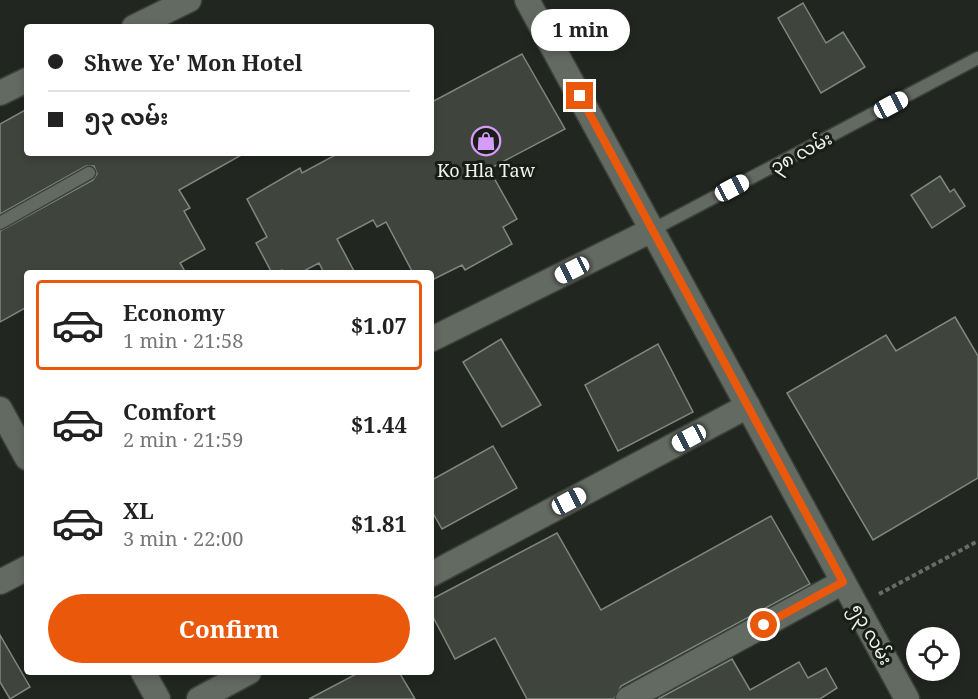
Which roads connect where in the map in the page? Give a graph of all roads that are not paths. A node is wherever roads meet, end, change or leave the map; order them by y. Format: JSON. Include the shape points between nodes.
{"nodes":[{"id":1,"x":189,"y":0,"type":"edge"},
{"id":2,"x":527,"y":0,"type":"edge"},
{"id":3,"x":140,"y":24,"type":"edge"},
{"id":4,"x":978,"y":58,"type":"edge"},
{"id":5,"x":24,"y":81,"type":"edge"},
{"id":6,"x":0,"y":93,"type":"edge"},
{"id":7,"x":89,"y":173,"type":"dead end"},
{"id":8,"x":0,"y":223,"type":"edge"},
{"id":9,"x":652,"y":230,"type":"junction"},
{"id":10,"x":434,"y":338,"type":"edge"},
{"id":11,"x":748,"y":406,"type":"junction"},
{"id":12,"x":0,"y":409,"type":"edge"},
{"id":13,"x":24,"y":453,"type":"edge"},
{"id":14,"x":24,"y":570,"type":"edge"},
{"id":15,"x":434,"y":573,"type":"edge"},
{"id":16,"x":0,"y":582,"type":"edge"},
{"id":17,"x":843,"y":582,"type":"junction"},
{"id":18,"x":145,"y":675,"type":"edge"},
{"id":19,"x":243,"y":675,"type":"edge"},
{"id":20,"x":158,"y":699,"type":"edge"},
{"id":21,"x":199,"y":699,"type":"edge"},
{"id":22,"x":628,"y":699,"type":"edge"},
{"id":23,"x":908,"y":699,"type":"edge"}],
"edges":[{"from":1,"to":3,"type":"street"},
{"from":2,"to":9,"type":"street","name":"၅၃ လမ်း"},
{"from":4,"to":9,"type":"lane","name":"၃၈ လမ်း"},
{"from":5,"to":6,"type":"street"},
{"from":7,"to":8,"type":"lane"},
{"from":9,"to":10,"type":"street","name":"၃၈ လမ်း"},
{"from":9,"to":11,"type":"street","name":"၅၃ လမ်း"},
{"from":11,"to":15,"type":"street"},
{"from":11,"to":17,"type":"street","name":"၅၃ လမ်း"},
{"from":12,"to":13,"type":"street"},
{"from":14,"to":16,"type":"street"},
{"from":17,"to":22,"type":"street"},
{"from":17,"to":23,"type":"street","name":"၅၃ လမ်း"},
{"from":18,"to":20,"type":"street"},
{"from":19,"to":21,"type":"street"}]}
